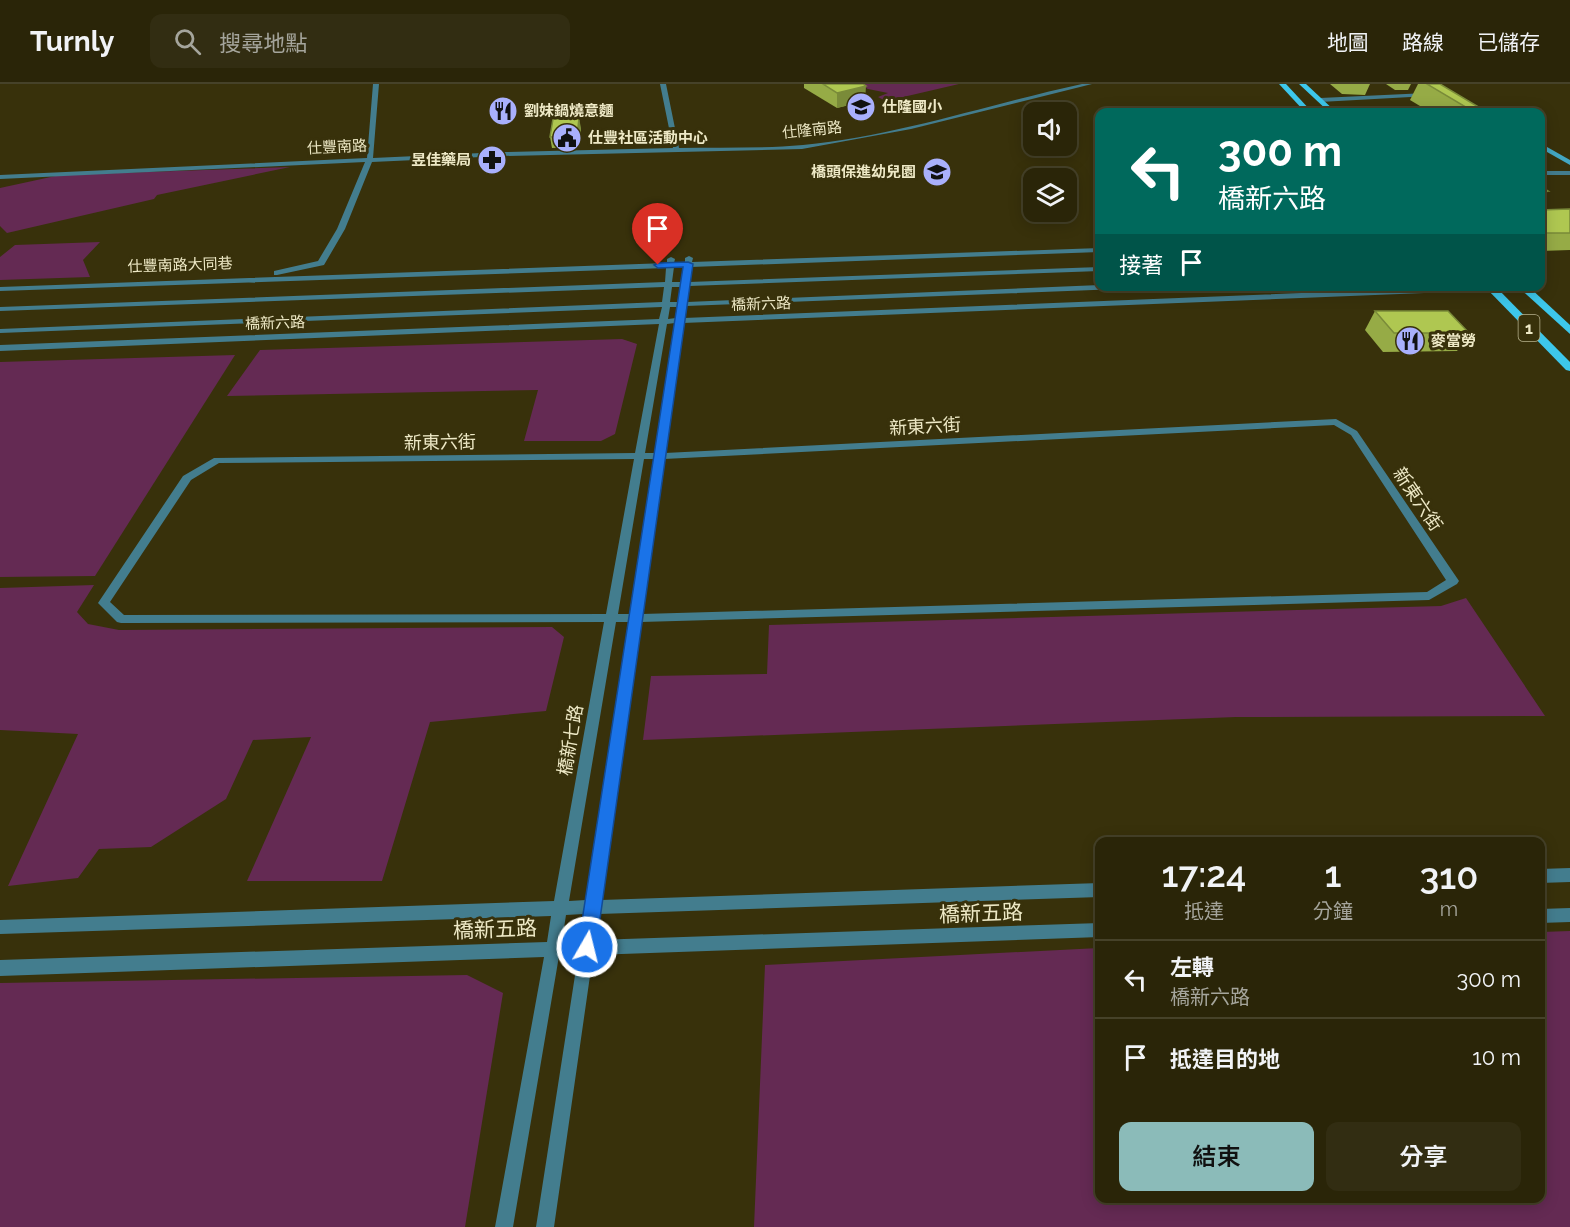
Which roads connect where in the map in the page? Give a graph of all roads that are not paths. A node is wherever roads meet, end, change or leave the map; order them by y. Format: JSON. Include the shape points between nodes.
{"nodes":[{"id":1,"x":376,"y":84,"type":"edge"},
{"id":2,"x":663,"y":84,"type":"edge"},
{"id":3,"x":1089,"y":84,"type":"edge"},
{"id":4,"x":1282,"y":84,"type":"edge"},
{"id":5,"x":1302,"y":84,"type":"edge"},
{"id":6,"x":1435,"y":95,"type":"edge"},
{"id":7,"x":1320,"y":100,"type":"junction"},
{"id":8,"x":1305,"y":108,"type":"edge"},
{"id":9,"x":1329,"y":108,"type":"edge"},
{"id":10,"x":1545,"y":148,"type":"edge"},
{"id":11,"x":676,"y":149,"type":"junction"},
{"id":12,"x":370,"y":159,"type":"junction"},
{"id":13,"x":1570,"y":163,"type":"edge"},
{"id":14,"x":1570,"y":172,"type":"edge"},
{"id":15,"x":1545,"y":173,"type":"edge"},
{"id":16,"x":0,"y":177,"type":"edge"},
{"id":17,"x":1095,"y":250,"type":"edge"},
{"id":18,"x":689,"y":261,"type":"junction"},
{"id":19,"x":671,"y":262,"type":"junction"},
{"id":20,"x":1095,"y":269,"type":"edge"},
{"id":21,"x":686,"y":284,"type":"junction"},
{"id":22,"x":668,"y":285,"type":"junction"},
{"id":23,"x":1,"y":286,"type":"edge"},
{"id":24,"x":1095,"y":288,"type":"edge"},
{"id":25,"x":1391,"y":291,"type":"edge"},
{"id":26,"x":1493,"y":291,"type":"edge"},
{"id":27,"x":1526,"y":291,"type":"edge"},
{"id":28,"x":684,"y":304,"type":"junction"},
{"id":29,"x":666,"y":305,"type":"junction"},
{"id":30,"x":0,"y":309,"type":"edge"},
{"id":31,"x":681,"y":320,"type":"junction"},
{"id":32,"x":663,"y":321,"type":"junction"},
{"id":33,"x":0,"y":331,"type":"edge"},
{"id":34,"x":1570,"y":331,"type":"edge"},
{"id":35,"x":0,"y":348,"type":"edge"},
{"id":36,"x":1570,"y":368,"type":"edge"},
{"id":37,"x":638,"y":456,"type":"junction"},
{"id":38,"x":660,"y":456,"type":"junction"},
{"id":39,"x":609,"y":618,"type":"junction"},
{"id":40,"x":635,"y":618,"type":"junction"},
{"id":41,"x":1570,"y":875,"type":"edge"},
{"id":42,"x":1545,"y":876,"type":"edge"},
{"id":43,"x":1095,"y":890,"type":"edge"},
{"id":44,"x":593,"y":906,"type":"junction"},
{"id":45,"x":559,"y":907,"type":"junction"},
{"id":46,"x":1570,"y":915,"type":"edge"},
{"id":47,"x":1545,"y":916,"type":"edge"},
{"id":48,"x":0,"y":927,"type":"edge"},
{"id":49,"x":1095,"y":930,"type":"edge"},
{"id":50,"x":552,"y":947,"type":"junction"},
{"id":51,"x":587,"y":947,"type":"junction"},
{"id":52,"x":0,"y":968,"type":"edge"},
{"id":53,"x":504,"y":1227,"type":"edge"},
{"id":54,"x":545,"y":1227,"type":"edge"}],
"edges":[{"from":1,"to":12,"type":"street","name":"仕豐南路大同巷"},
{"from":2,"to":11,"type":"street"},
{"from":3,"to":11,"type":"street","name":"仕隆南路","via":[[832,144]]},
{"from":4,"to":8,"type":"main road"},
{"from":5,"to":7,"type":"main road"},
{"from":6,"to":7,"type":"street"},
{"from":7,"to":9,"type":"main road"},
{"from":10,"to":13,"type":"street"},
{"from":11,"to":12,"type":"street","name":"仕豐南路"},
{"from":12,"to":16,"type":"street","name":"仕豐南路"},
{"from":12,"to":23,"type":"street","name":"仕豐南路大同巷","via":[[321,263],[261,276]]},
{"from":14,"to":15,"type":"street"},
{"from":17,"to":18,"type":"street"},
{"from":18,"to":19,"type":"street"},
{"from":18,"to":21,"type":"street"},
{"from":19,"to":22,"type":"street","name":"橋新七路"},
{"from":19,"to":23,"type":"street"},
{"from":20,"to":21,"type":"street","name":"橋新六路"},
{"from":21,"to":22,"type":"street","name":"橋新六路"},
{"from":21,"to":28,"type":"street"},
{"from":22,"to":29,"type":"street","name":"橋新七路"},
{"from":22,"to":30,"type":"street","name":"橋新六路"},
{"from":24,"to":28,"type":"street","name":"橋新六路"},
{"from":25,"to":31,"type":"street","name":"橋新六路"},
{"from":26,"to":36,"type":"main road","number":"1"},
{"from":27,"to":34,"type":"main road","number":"1"},
{"from":28,"to":29,"type":"street","name":"橋新六路"},
{"from":28,"to":31,"type":"street"},
{"from":29,"to":32,"type":"street","name":"橋新七路"},
{"from":29,"to":33,"type":"street","name":"橋新六路"},
{"from":31,"to":32,"type":"street","name":"橋新六路"},
{"from":31,"to":38,"type":"street"},
{"from":32,"to":35,"type":"street","name":"橋新六路"},
{"from":32,"to":37,"type":"street","name":"橋新七路"},
{"from":37,"to":38,"type":"street","name":"新東六街"},
{"from":37,"to":39,"type":"street","name":"橋新七路"},
{"from":37,"to":39,"type":"street","name":"新東六街","via":[[217,460],[187,477],[104,603],[121,619]]},
{"from":38,"to":40,"type":"street"},
{"from":38,"to":40,"type":"street","name":"新東六街","via":[[1336,422],[1354,433],[1453,581],[1429,596]]},
{"from":39,"to":40,"type":"street","name":"新東六街"},
{"from":39,"to":45,"type":"street","name":"橋新七路"},
{"from":40,"to":44,"type":"street"},
{"from":41,"to":42,"type":"street"},
{"from":43,"to":44,"type":"street","name":"橋新五路"},
{"from":44,"to":45,"type":"street","name":"橋新五路"},
{"from":44,"to":51,"type":"street"},
{"from":45,"to":48,"type":"street","name":"橋新五路"},
{"from":45,"to":50,"type":"street","name":"橋新七路"},
{"from":46,"to":47,"type":"street"},
{"from":49,"to":51,"type":"street","name":"橋新五路"},
{"from":50,"to":51,"type":"street","name":"橋新五路"},
{"from":50,"to":52,"type":"street","name":"橋新五路"},
{"from":50,"to":53,"type":"street","name":"橋新七路"},
{"from":51,"to":54,"type":"street"}]}
